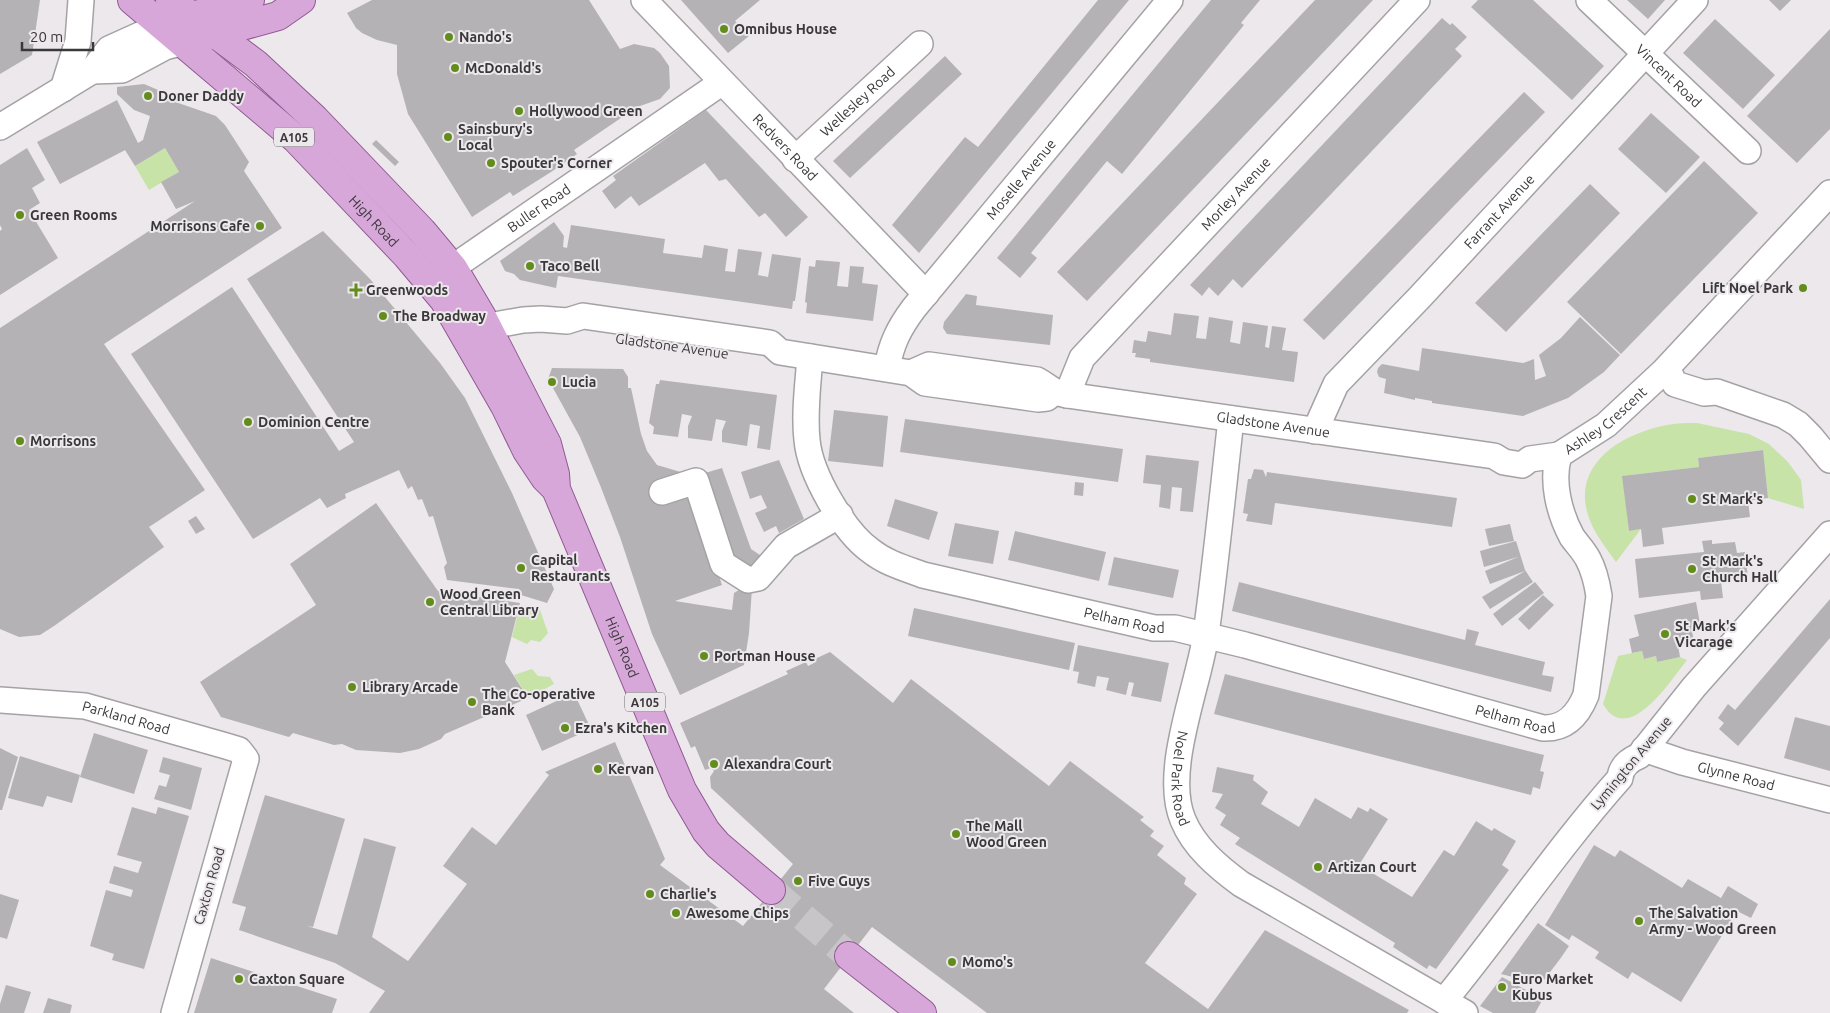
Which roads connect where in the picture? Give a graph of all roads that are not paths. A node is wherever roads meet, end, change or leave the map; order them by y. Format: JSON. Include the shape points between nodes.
{"nodes":[{"id":1,"x":81,"y":0,"type":"edge"},
{"id":2,"x":132,"y":0,"type":"edge"},
{"id":3,"x":250,"y":0,"type":"edge"},
{"id":4,"x":302,"y":0,"type":"edge"},
{"id":5,"x":644,"y":0,"type":"edge"},
{"id":6,"x":1170,"y":0,"type":"edge"},
{"id":7,"x":1417,"y":0,"type":"edge"},
{"id":8,"x":1588,"y":0,"type":"edge"},
{"id":9,"x":1695,"y":0,"type":"edge"},
{"id":10,"x":166,"y":12,"type":"edge"},
{"id":11,"x":191,"y":16,"type":"junction"},
{"id":12,"x":215,"y":34,"type":"junction"},
{"id":13,"x":184,"y":42,"type":"junction"},
{"id":14,"x":920,"y":44,"type":"dead end"},
{"id":15,"x":1645,"y":53,"type":"junction"},
{"id":16,"x":92,"y":70,"type":"junction"},
{"id":17,"x":722,"y":83,"type":"junction"},
{"id":18,"x":63,"y":88,"type":"junction"},
{"id":19,"x":0,"y":127,"type":"edge"},
{"id":20,"x":1748,"y":151,"type":"dead end"},
{"id":21,"x":795,"y":159,"type":"junction"},
{"id":22,"x":1830,"y":193,"type":"edge"},
{"id":23,"x":453,"y":268,"type":"junction"},
{"id":24,"x":430,"y":283,"type":"junction"},
{"id":25,"x":926,"y":294,"type":"junction"},
{"id":26,"x":474,"y":328,"type":"junction"},
{"id":27,"x":810,"y":356,"type":"junction"},
{"id":28,"x":887,"y":368,"type":"junction"},
{"id":29,"x":1666,"y":373,"type":"junction"},
{"id":30,"x":1060,"y":394,"type":"junction"},
{"id":31,"x":1231,"y":419,"type":"junction"},
{"id":32,"x":1315,"y":431,"type":"junction"},
{"id":33,"x":1560,"y":455,"type":"junction"},
{"id":34,"x":1830,"y":460,"type":"edge"},
{"id":35,"x":662,"y":492,"type":"dead end"},
{"id":36,"x":840,"y":515,"type":"junction"},
{"id":37,"x":1830,"y":534,"type":"edge"},
{"id":38,"x":1206,"y":635,"type":"junction"},
{"id":39,"x":0,"y":700,"type":"edge"},
{"id":40,"x":1580,"y":710,"type":"joint"},
{"id":41,"x":1644,"y":749,"type":"junction"},
{"id":42,"x":246,"y":759,"type":"joint"},
{"id":43,"x":1830,"y":800,"type":"edge"},
{"id":44,"x":772,"y":890,"type":"tunnel mouth"},
{"id":45,"x":849,"y":956,"type":"tunnel mouth"},
{"id":46,"x":1455,"y":1007,"type":"edge"},
{"id":47,"x":174,"y":1013,"type":"edge"},
{"id":48,"x":922,"y":1013,"type":"edge"}],
"edges":[{"from":1,"to":18,"type":"street","via":[[78,41]]},
{"from":2,"to":10,"type":"main road","name":"High Road","number":"A105"},
{"from":3,"to":11,"type":"main road"},
{"from":4,"to":12,"type":"main road","via":[[278,16]]},
{"from":5,"to":17,"type":"street","name":"Redvers Road"},
{"from":6,"to":25,"type":"street","name":"Moselle Avenue"},
{"from":7,"to":30,"type":"street","name":"Morley Avenue","via":[[1082,358]]},
{"from":8,"to":15,"type":"street","name":"Vincent Road"},
{"from":9,"to":15,"type":"street","name":"Farrant Avenue"},
{"from":10,"to":11,"type":"main road"},
{"from":10,"to":13,"type":"main road","name":"High Road","number":"A105"},
{"from":10,"to":16,"type":"street","via":[[147,30],[109,49]]},
{"from":11,"to":12,"type":"main road","name":"High Road","number":"A105"},
{"from":12,"to":13,"type":"main road"},
{"from":12,"to":23,"type":"main road","name":"High Road","number":"A105","via":[[256,64],[315,119]]},
{"from":13,"to":16,"type":"street","via":[[166,47],[122,70]]},
{"from":13,"to":24,"type":"main road","name":"High Road","number":"A105","via":[[296,139]]},
{"from":14,"to":21,"type":"street","name":"Wellesley Road"},
{"from":15,"to":20,"type":"street","name":"Vincent Road"},
{"from":15,"to":32,"type":"street","name":"Farrant Avenue","via":[[1336,384]]},
{"from":16,"to":18,"type":"street"},
{"from":17,"to":21,"type":"street","name":"Redvers Road"},
{"from":17,"to":23,"type":"street","name":"Buller Road"},
{"from":18,"to":19,"type":"street"},
{"from":21,"to":25,"type":"street","name":"Redvers Road"},
{"from":22,"to":29,"type":"street"},
{"from":23,"to":24,"type":"street","name":"Buller Road"},
{"from":23,"to":26,"type":"main road","name":"High Road","number":"A105"},
{"from":24,"to":26,"type":"main road","name":"High Road","number":"A105"},
{"from":25,"to":28,"type":"street","name":"Moselle Avenue","via":[[900,327],[891,345]]},
{"from":26,"to":27,"type":"street","name":"Gladstone Avenue","via":[[541,318],[567,321],[583,316],[770,343],[780,352]]},
{"from":26,"to":44,"type":"main road","name":"High Road","number":"A105","via":[[527,452],[556,489],[682,790],[718,845]]},
{"from":27,"to":28,"type":"street","name":"Gladstone Avenue"},
{"from":27,"to":36,"type":"street","name":"Pelham Road","via":[[807,443],[813,463]]},
{"from":28,"to":30,"type":"street","name":"Gladstone Avenue","via":[[911,373],[925,383],[1029,398]]},
{"from":29,"to":33,"type":"street","name":"Ashley Crescent","via":[[1606,426]]},
{"from":29,"to":34,"type":"street","via":[[1675,384],[1704,393],[1717,392],[1783,415],[1810,436]]},
{"from":30,"to":31,"type":"street","name":"Gladstone Avenue"},
{"from":31,"to":32,"type":"street","name":"Gladstone Avenue"},
{"from":31,"to":38,"type":"street","name":"Noel Park Road"},
{"from":32,"to":33,"type":"street","name":"Gladstone Avenue","via":[[1494,456],[1506,451],[1523,454],[1530,459]]},
{"from":33,"to":40,"type":"street","name":"Ashley Crescent","via":[[1555,484],[1572,536],[1588,560],[1598,596],[1586,695]]},
{"from":35,"to":36,"type":"street","via":[[696,482],[723,564],[748,580],[758,578],[786,546]]},
{"from":36,"to":38,"type":"street","name":"Pelham Road","via":[[869,550],[888,562],[922,575],[1154,628],[1176,628]]},
{"from":37,"to":41,"type":"street","name":"Lymington Avenue","via":[[1694,687]]},
{"from":38,"to":40,"type":"street","name":"Pelham Road","via":[[1543,728],[1561,726]]},
{"from":38,"to":46,"type":"street","name":"Noel Park Road","via":[[1176,770],[1182,819],[1199,847],[1226,873],[1260,896]]},
{"from":39,"to":42,"type":"street","name":"Parkland Road","via":[[85,706],[239,750]]},
{"from":41,"to":43,"type":"street","name":"Glynne Road"},
{"from":41,"to":46,"type":"street","name":"Lymington Avenue","via":[[1621,771],[1620,778],[1573,832],[1520,905]]},
{"from":42,"to":47,"type":"street","name":"Caxton Road"},
{"from":45,"to":48,"type":"main road"}]}
